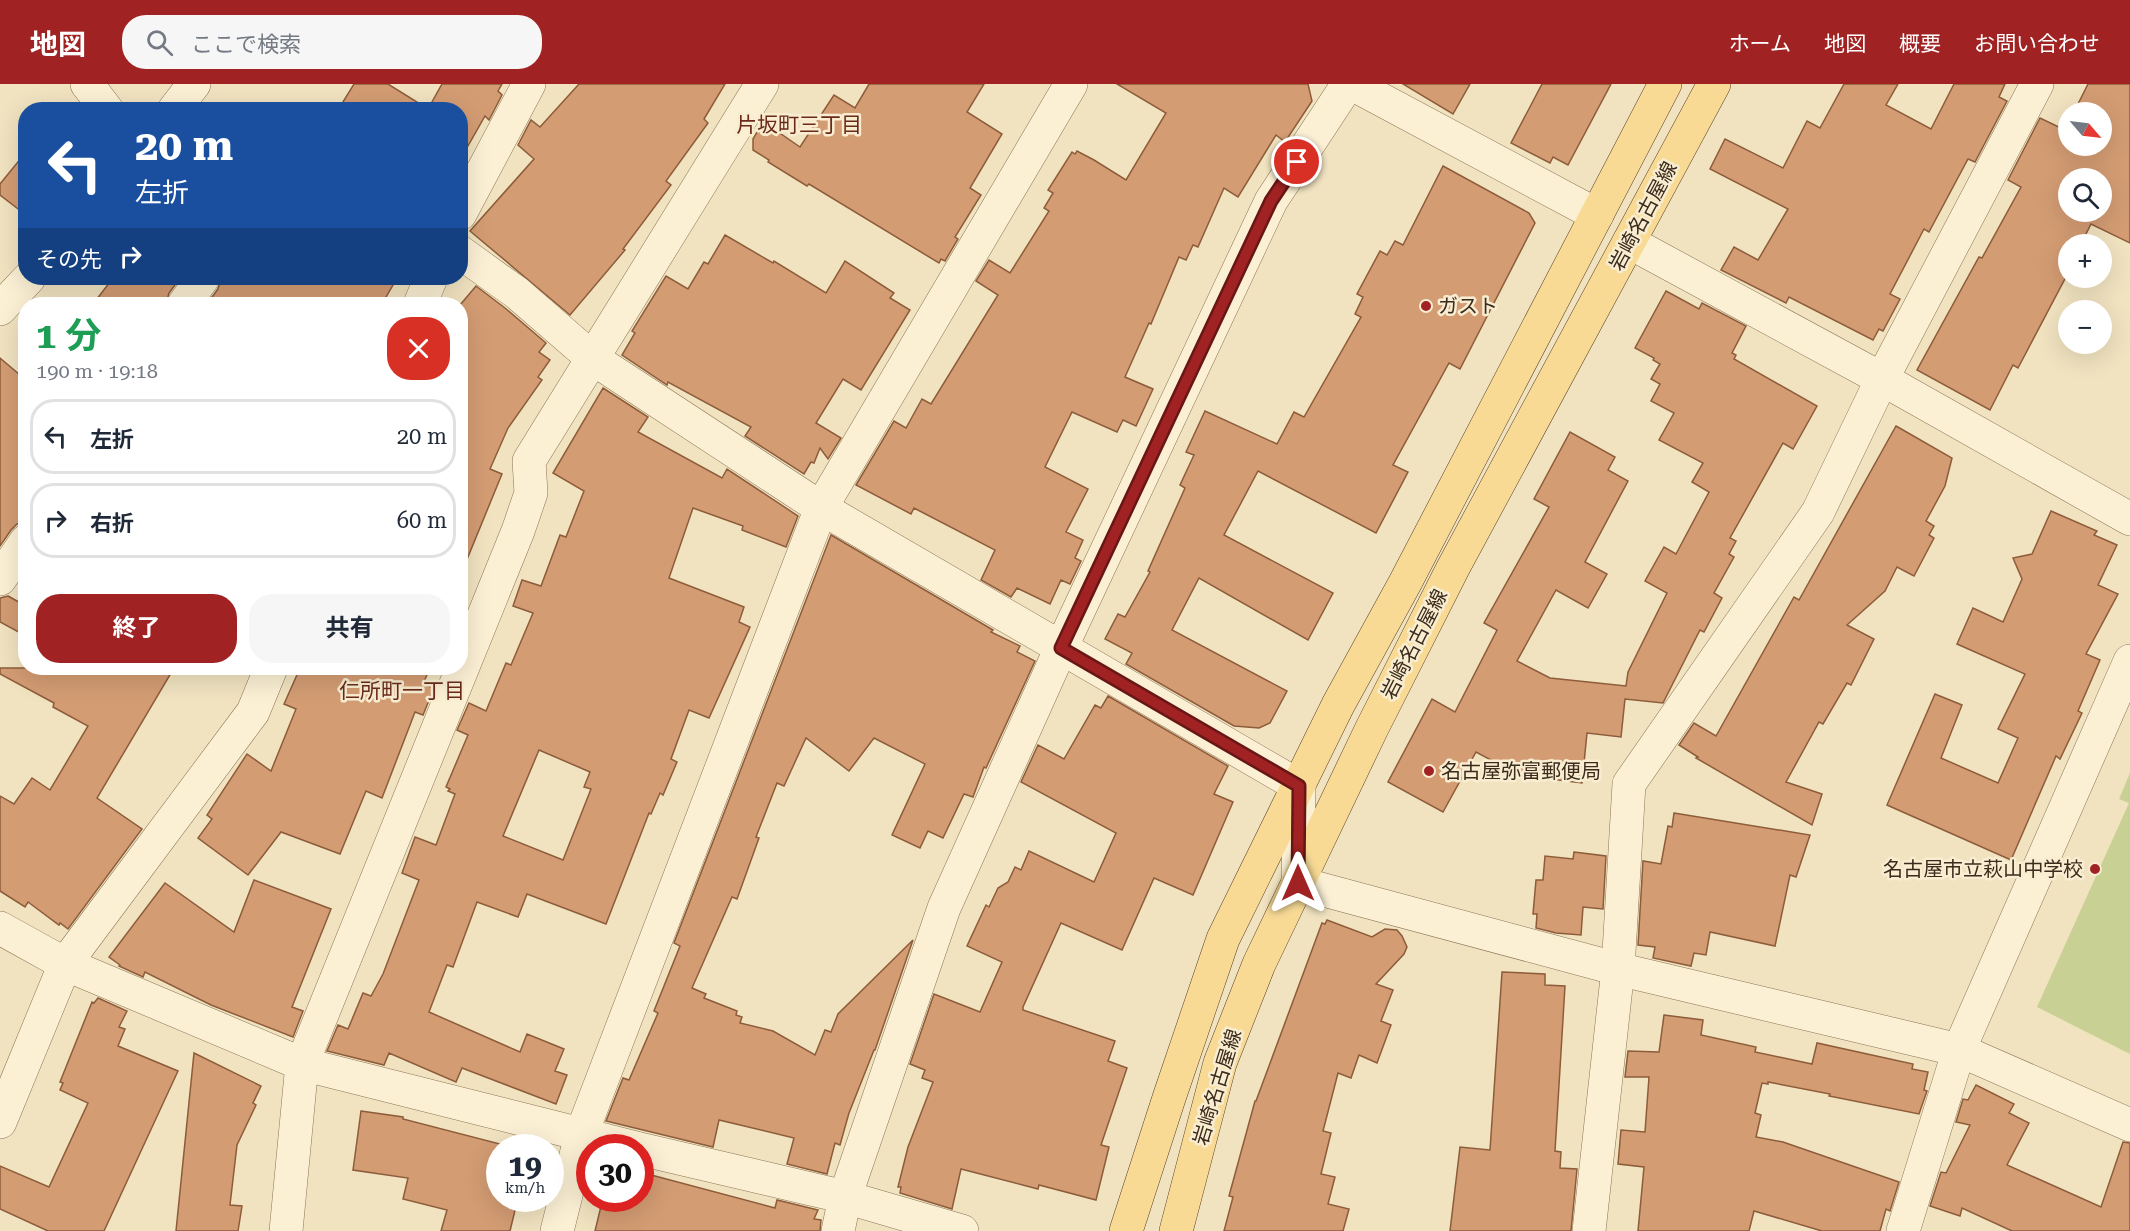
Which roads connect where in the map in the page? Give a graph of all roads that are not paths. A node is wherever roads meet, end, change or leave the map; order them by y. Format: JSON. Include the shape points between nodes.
{"nodes":[{"id":1,"x":87,"y":84,"type":"edge"},
{"id":2,"x":194,"y":84,"type":"edge"},
{"id":3,"x":529,"y":84,"type":"edge"},
{"id":4,"x":762,"y":84,"type":"edge"},
{"id":5,"x":1071,"y":84,"type":"edge"},
{"id":6,"x":1350,"y":84,"type":"edge"},
{"id":7,"x":1665,"y":84,"type":"edge"},
{"id":8,"x":1714,"y":84,"type":"edge"},
{"id":9,"x":2037,"y":84,"type":"edge"},
{"id":10,"x":101,"y":102,"type":"edge"},
{"id":11,"x":180,"y":102,"type":"edge"},
{"id":12,"x":468,"y":199,"type":"edge"},
{"id":13,"x":1596,"y":215,"type":"junction"},
{"id":14,"x":1629,"y":242,"type":"junction"},
{"id":15,"x":468,"y":258,"type":"edge"},
{"id":16,"x":22,"y":285,"type":"edge"},
{"id":17,"x":0,"y":309,"type":"edge"},
{"id":18,"x":592,"y":358,"type":"junction"},
{"id":19,"x":1882,"y":379,"type":"junction"},
{"id":20,"x":821,"y":508,"type":"junction"},
{"id":21,"x":2130,"y":519,"type":"edge"},
{"id":22,"x":18,"y":553,"type":"edge"},
{"id":23,"x":0,"y":579,"type":"edge"},
{"id":24,"x":1061,"y":648,"type":"junction"},
{"id":25,"x":468,"y":654,"type":"edge"},
{"id":26,"x":2130,"y":662,"type":"edge"},
{"id":27,"x":268,"y":675,"type":"edge"},
{"id":28,"x":460,"y":675,"type":"edge"},
{"id":29,"x":1299,"y":786,"type":"junction"},
{"id":30,"x":1298,"y":883,"type":"junction"},
{"id":31,"x":0,"y":928,"type":"edge"},
{"id":32,"x":65,"y":964,"type":"junction"},
{"id":33,"x":1618,"y":969,"type":"junction"},
{"id":34,"x":1959,"y":1050,"type":"junction"},
{"id":35,"x":302,"y":1064,"type":"junction"},
{"id":36,"x":0,"y":1122,"type":"edge"},
{"id":37,"x":2130,"y":1125,"type":"edge"},
{"id":38,"x":577,"y":1134,"type":"edge"},
{"id":39,"x":581,"y":1134,"type":"edge"},
{"id":40,"x":654,"y":1152,"type":"edge"},
{"id":41,"x":576,"y":1154,"type":"edge"},
{"id":42,"x":845,"y":1197,"type":"junction"},
{"id":43,"x":286,"y":1231,"type":"edge"},
{"id":44,"x":556,"y":1231,"type":"edge"},
{"id":45,"x":838,"y":1231,"type":"edge"},
{"id":46,"x":962,"y":1231,"type":"edge"},
{"id":47,"x":1126,"y":1231,"type":"edge"},
{"id":48,"x":1176,"y":1231,"type":"edge"},
{"id":49,"x":1589,"y":1231,"type":"edge"},
{"id":50,"x":1903,"y":1231,"type":"edge"}],
"edges":[{"from":1,"to":10,"type":"street"},
{"from":2,"to":11,"type":"street"},
{"from":3,"to":12,"type":"street"},
{"from":4,"to":18,"type":"street"},
{"from":5,"to":20,"type":"street"},
{"from":6,"to":13,"type":"street"},
{"from":6,"to":24,"type":"street","via":[[1271,201]]},
{"from":7,"to":13,"type":"main road","name":"岩崎名古屋線"},
{"from":8,"to":14,"type":"main road","name":"岩崎名古屋線"},
{"from":9,"to":19,"type":"street"},
{"from":13,"to":29,"type":"main road","name":"岩崎名古屋線"},
{"from":14,"to":19,"type":"street"},
{"from":14,"to":30,"type":"main road","name":"岩崎名古屋線","via":[[1453,568]]},
{"from":15,"to":18,"type":"street","via":[[517,293]]},
{"from":16,"to":17,"type":"street"},
{"from":18,"to":20,"type":"street"},
{"from":18,"to":25,"type":"street","via":[[529,460],[531,493]]},
{"from":19,"to":21,"type":"street"},
{"from":19,"to":33,"type":"street","via":[[1818,512],[1629,784]]},
{"from":20,"to":24,"type":"street"},
{"from":20,"to":39,"type":"street"},
{"from":22,"to":23,"type":"street"},
{"from":24,"to":29,"type":"street"},
{"from":24,"to":42,"type":"street","via":[[944,908]]},
{"from":26,"to":34,"type":"street"},
{"from":27,"to":32,"type":"street","via":[[253,712]]},
{"from":28,"to":35,"type":"street"},
{"from":29,"to":30,"type":"street"},
{"from":29,"to":47,"type":"main road","name":"岩崎名古屋線","via":[[1223,939]]},
{"from":30,"to":33,"type":"street"},
{"from":30,"to":48,"type":"main road","name":"岩崎名古屋線","via":[[1259,964],[1220,1063]]},
{"from":31,"to":32,"type":"street"},
{"from":32,"to":35,"type":"street"},
{"from":32,"to":36,"type":"street"},
{"from":33,"to":34,"type":"street"},
{"from":33,"to":49,"type":"street"},
{"from":34,"to":37,"type":"street"},
{"from":34,"to":50,"type":"street"},
{"from":35,"to":38,"type":"street"},
{"from":35,"to":43,"type":"street"},
{"from":40,"to":42,"type":"street"},
{"from":41,"to":44,"type":"street"},
{"from":42,"to":45,"type":"street"},
{"from":42,"to":46,"type":"street"}]}
